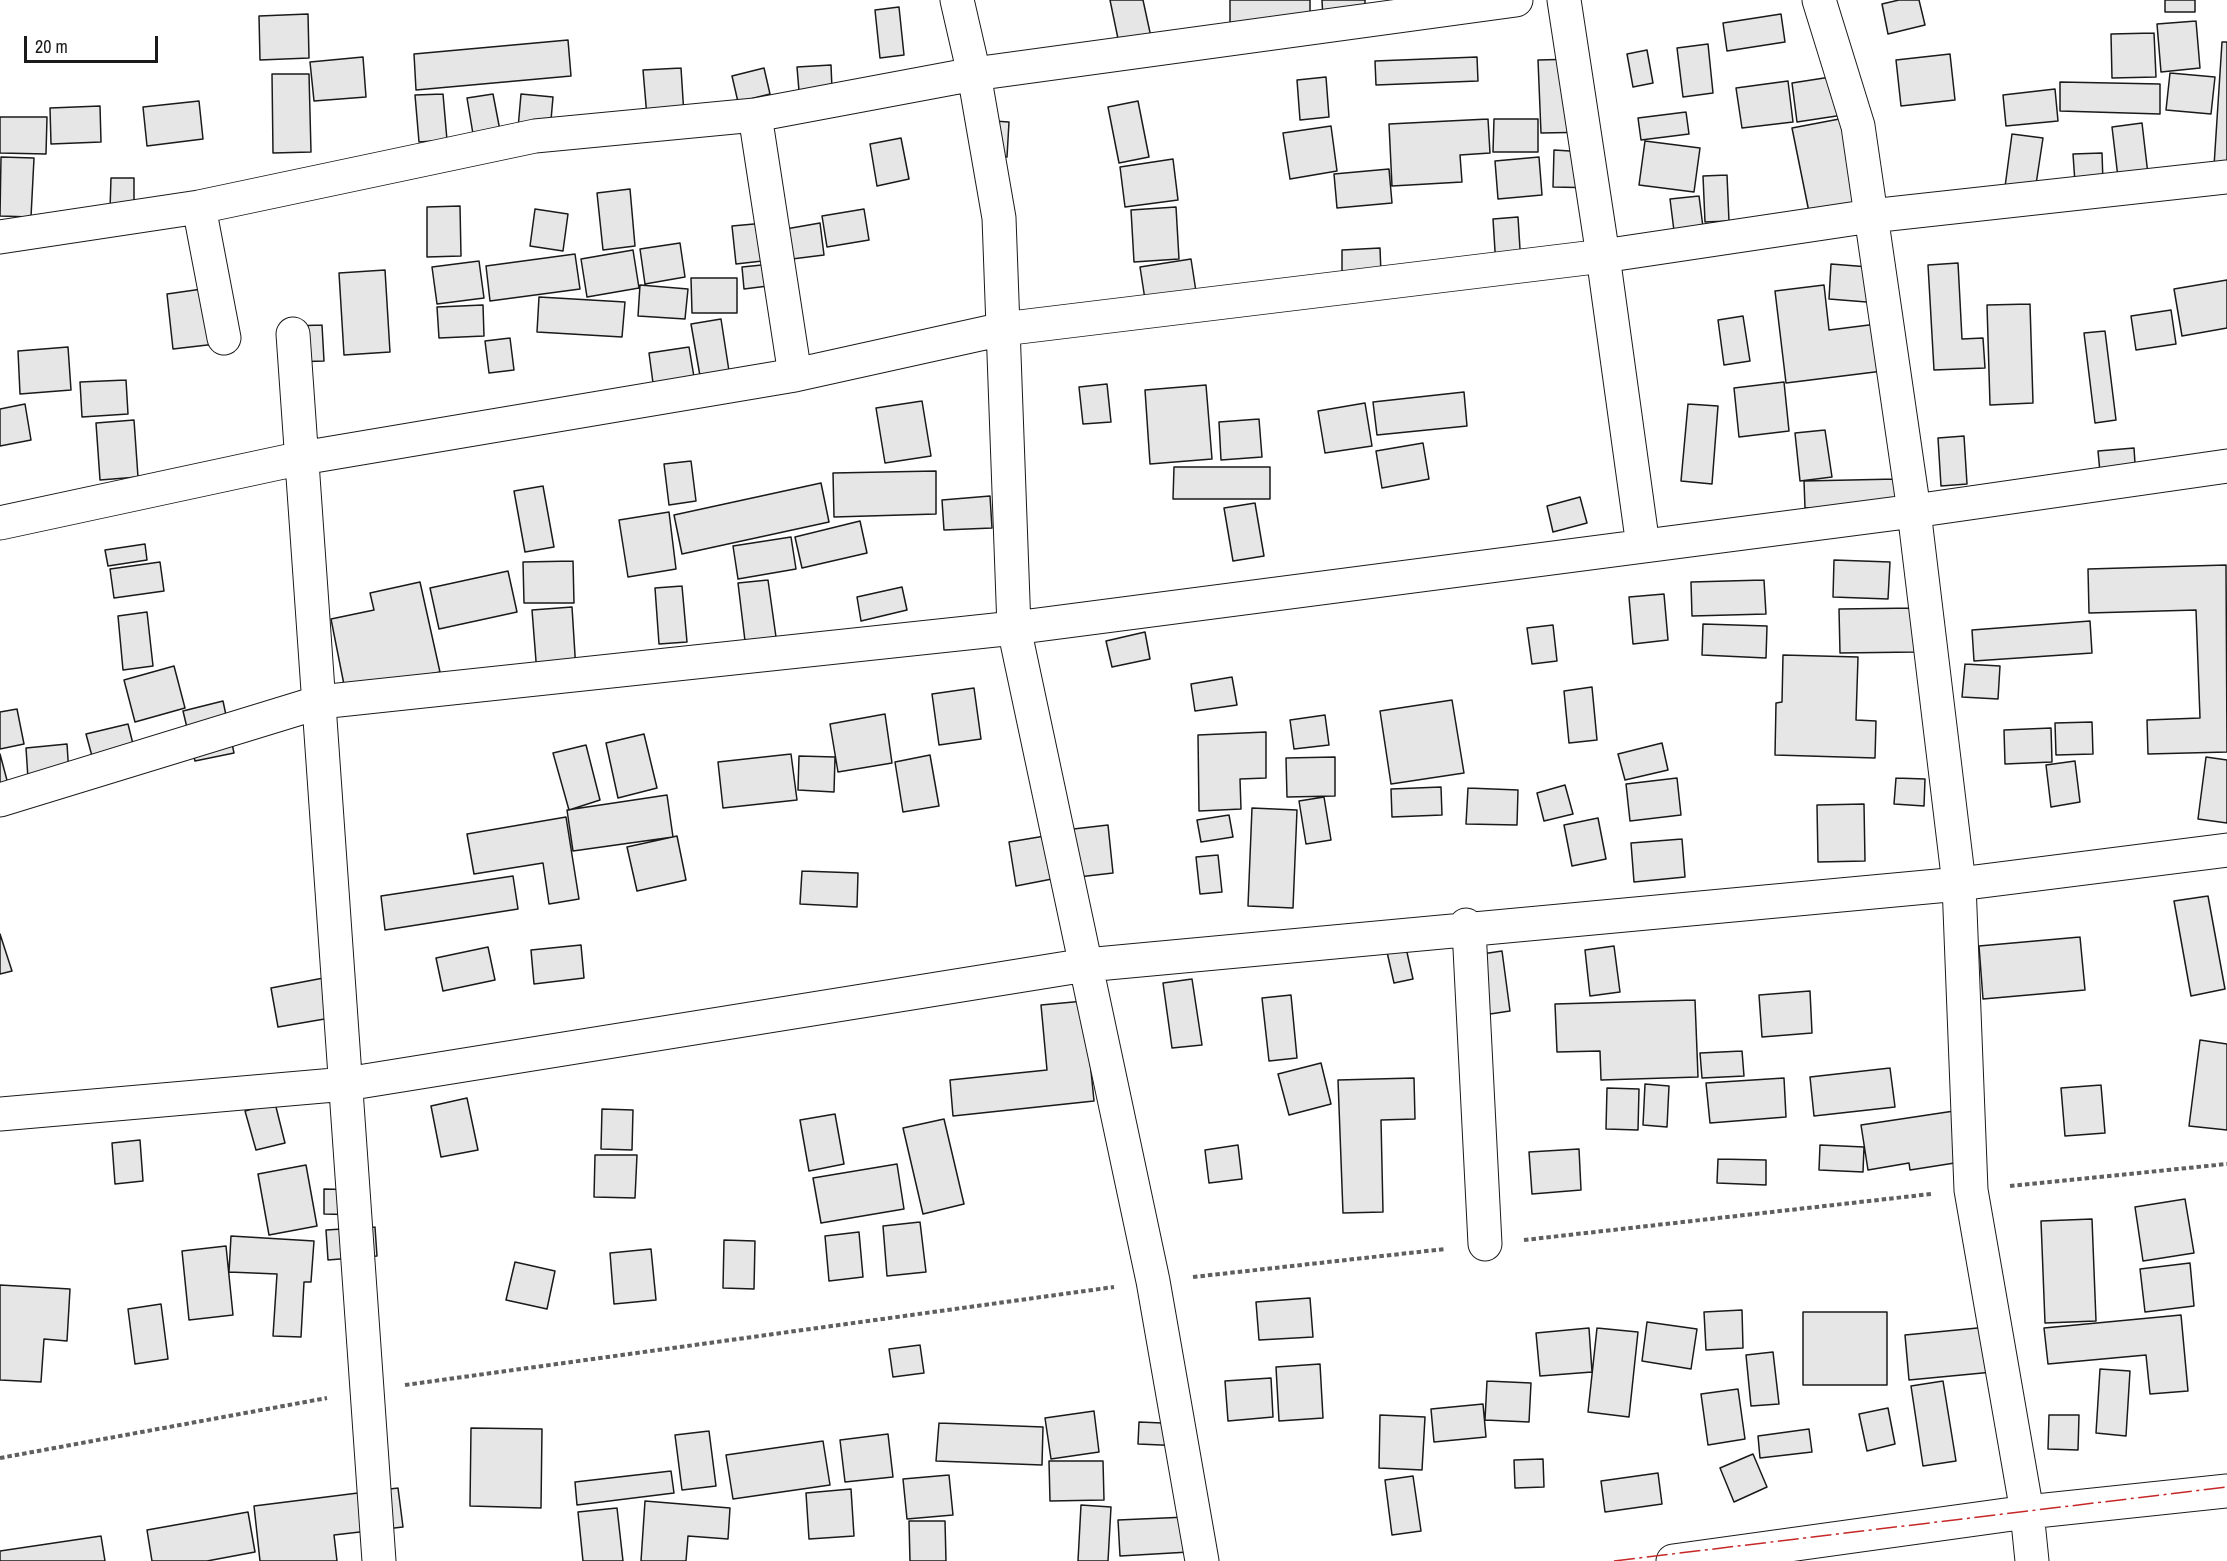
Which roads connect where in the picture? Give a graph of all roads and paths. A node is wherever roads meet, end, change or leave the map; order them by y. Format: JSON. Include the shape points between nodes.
{"nodes":[{"id":1,"x":957,"y":0,"type":"edge"},
{"id":2,"x":1516,"y":0,"type":"edge"},
{"id":3,"x":1564,"y":0,"type":"edge"},
{"id":4,"x":1819,"y":0,"type":"edge"},
{"id":5,"x":974,"y":74,"type":"junction"},
{"id":6,"x":755,"y":115,"type":"junction"},
{"id":7,"x":2227,"y":177,"type":"edge"},
{"id":8,"x":200,"y":207,"type":"junction"},
{"id":9,"x":1871,"y":216,"type":"junction"},
{"id":10,"x":0,"y":237,"type":"edge"},
{"id":11,"x":1604,"y":256,"type":"junction"},
{"id":12,"x":1003,"y":329,"type":"junction"},
{"id":13,"x":293,"y":334,"type":"dead end"},
{"id":14,"x":224,"y":338,"type":"dead end"},
{"id":15,"x":795,"y":375,"type":"junction"},
{"id":16,"x":302,"y":459,"type":"junction"},
{"id":17,"x":2227,"y":466,"type":"edge"},
{"id":18,"x":1914,"y":511,"type":"junction"},
{"id":19,"x":0,"y":523,"type":"edge"},
{"id":20,"x":1643,"y":546,"type":"junction"},
{"id":21,"x":1014,"y":628,"type":"junction"},
{"id":22,"x":320,"y":702,"type":"junction"},
{"id":23,"x":0,"y":800,"type":"edge"},
{"id":24,"x":2227,"y":850,"type":"edge"},
{"id":25,"x":1959,"y":884,"type":"junction"},
{"id":26,"x":1468,"y":927,"type":"junction"},
{"id":27,"x":1086,"y":965,"type":"junction"},
{"id":28,"x":346,"y":1084,"type":"junction"},
{"id":29,"x":0,"y":1114,"type":"edge"},
{"id":30,"x":2227,"y":1164,"type":"edge"},
{"id":31,"x":1971,"y":1190,"type":"junction"},
{"id":32,"x":1485,"y":1244,"type":"junction"},
{"id":33,"x":1153,"y":1281,"type":"junction"},
{"id":34,"x":368,"y":1391,"type":"junction"},
{"id":35,"x":0,"y":1458,"type":"edge"},
{"id":36,"x":2227,"y":1491,"type":"edge"},
{"id":37,"x":2027,"y":1512,"type":"junction"},
{"id":38,"x":379,"y":1561,"type":"edge"},
{"id":39,"x":1202,"y":1561,"type":"edge"},
{"id":40,"x":1672,"y":1561,"type":"edge"},
{"id":41,"x":2032,"y":1561,"type":"edge"}],
"edges":[{"from":1,"to":5,"type":"street"},
{"from":2,"to":5,"type":"street"},
{"from":3,"to":11,"type":"street"},
{"from":4,"to":9,"type":"street","via":[[1858,126]]},
{"from":5,"to":6,"type":"street"},
{"from":5,"to":12,"type":"street","via":[[999,218]]},
{"from":6,"to":8,"type":"street","via":[[535,136]]},
{"from":6,"to":15,"type":"street"},
{"from":7,"to":9,"type":"street"},
{"from":8,"to":10,"type":"street"},
{"from":8,"to":14,"type":"street"},
{"from":9,"to":11,"type":"street"},
{"from":9,"to":18,"type":"street"},
{"from":11,"to":12,"type":"street"},
{"from":11,"to":20,"type":"street"},
{"from":12,"to":15,"type":"street"},
{"from":12,"to":21,"type":"street"},
{"from":13,"to":16,"type":"street"},
{"from":15,"to":16,"type":"street"},
{"from":16,"to":19,"type":"street"},
{"from":16,"to":22,"type":"street"},
{"from":17,"to":18,"type":"street"},
{"from":18,"to":20,"type":"street"},
{"from":18,"to":25,"type":"street"},
{"from":20,"to":21,"type":"street"},
{"from":21,"to":22,"type":"street"},
{"from":21,"to":27,"type":"street"},
{"from":22,"to":23,"type":"street"},
{"from":22,"to":28,"type":"street"},
{"from":24,"to":25,"type":"street"},
{"from":25,"to":26,"type":"street"},
{"from":25,"to":31,"type":"street"},
{"from":26,"to":27,"type":"street"},
{"from":26,"to":32,"type":"street"},
{"from":27,"to":28,"type":"street"},
{"from":27,"to":33,"type":"street"},
{"from":28,"to":29,"type":"street"},
{"from":28,"to":34,"type":"street"},
{"from":30,"to":31,"type":"path"},
{"from":31,"to":32,"type":"path"},
{"from":31,"to":37,"type":"street"},
{"from":32,"to":33,"type":"path"},
{"from":33,"to":34,"type":"path"},
{"from":33,"to":39,"type":"street"},
{"from":34,"to":35,"type":"path"},
{"from":34,"to":38,"type":"street"},
{"from":36,"to":37,"type":"street"},
{"from":37,"to":40,"type":"street"},
{"from":37,"to":41,"type":"street"}]}
